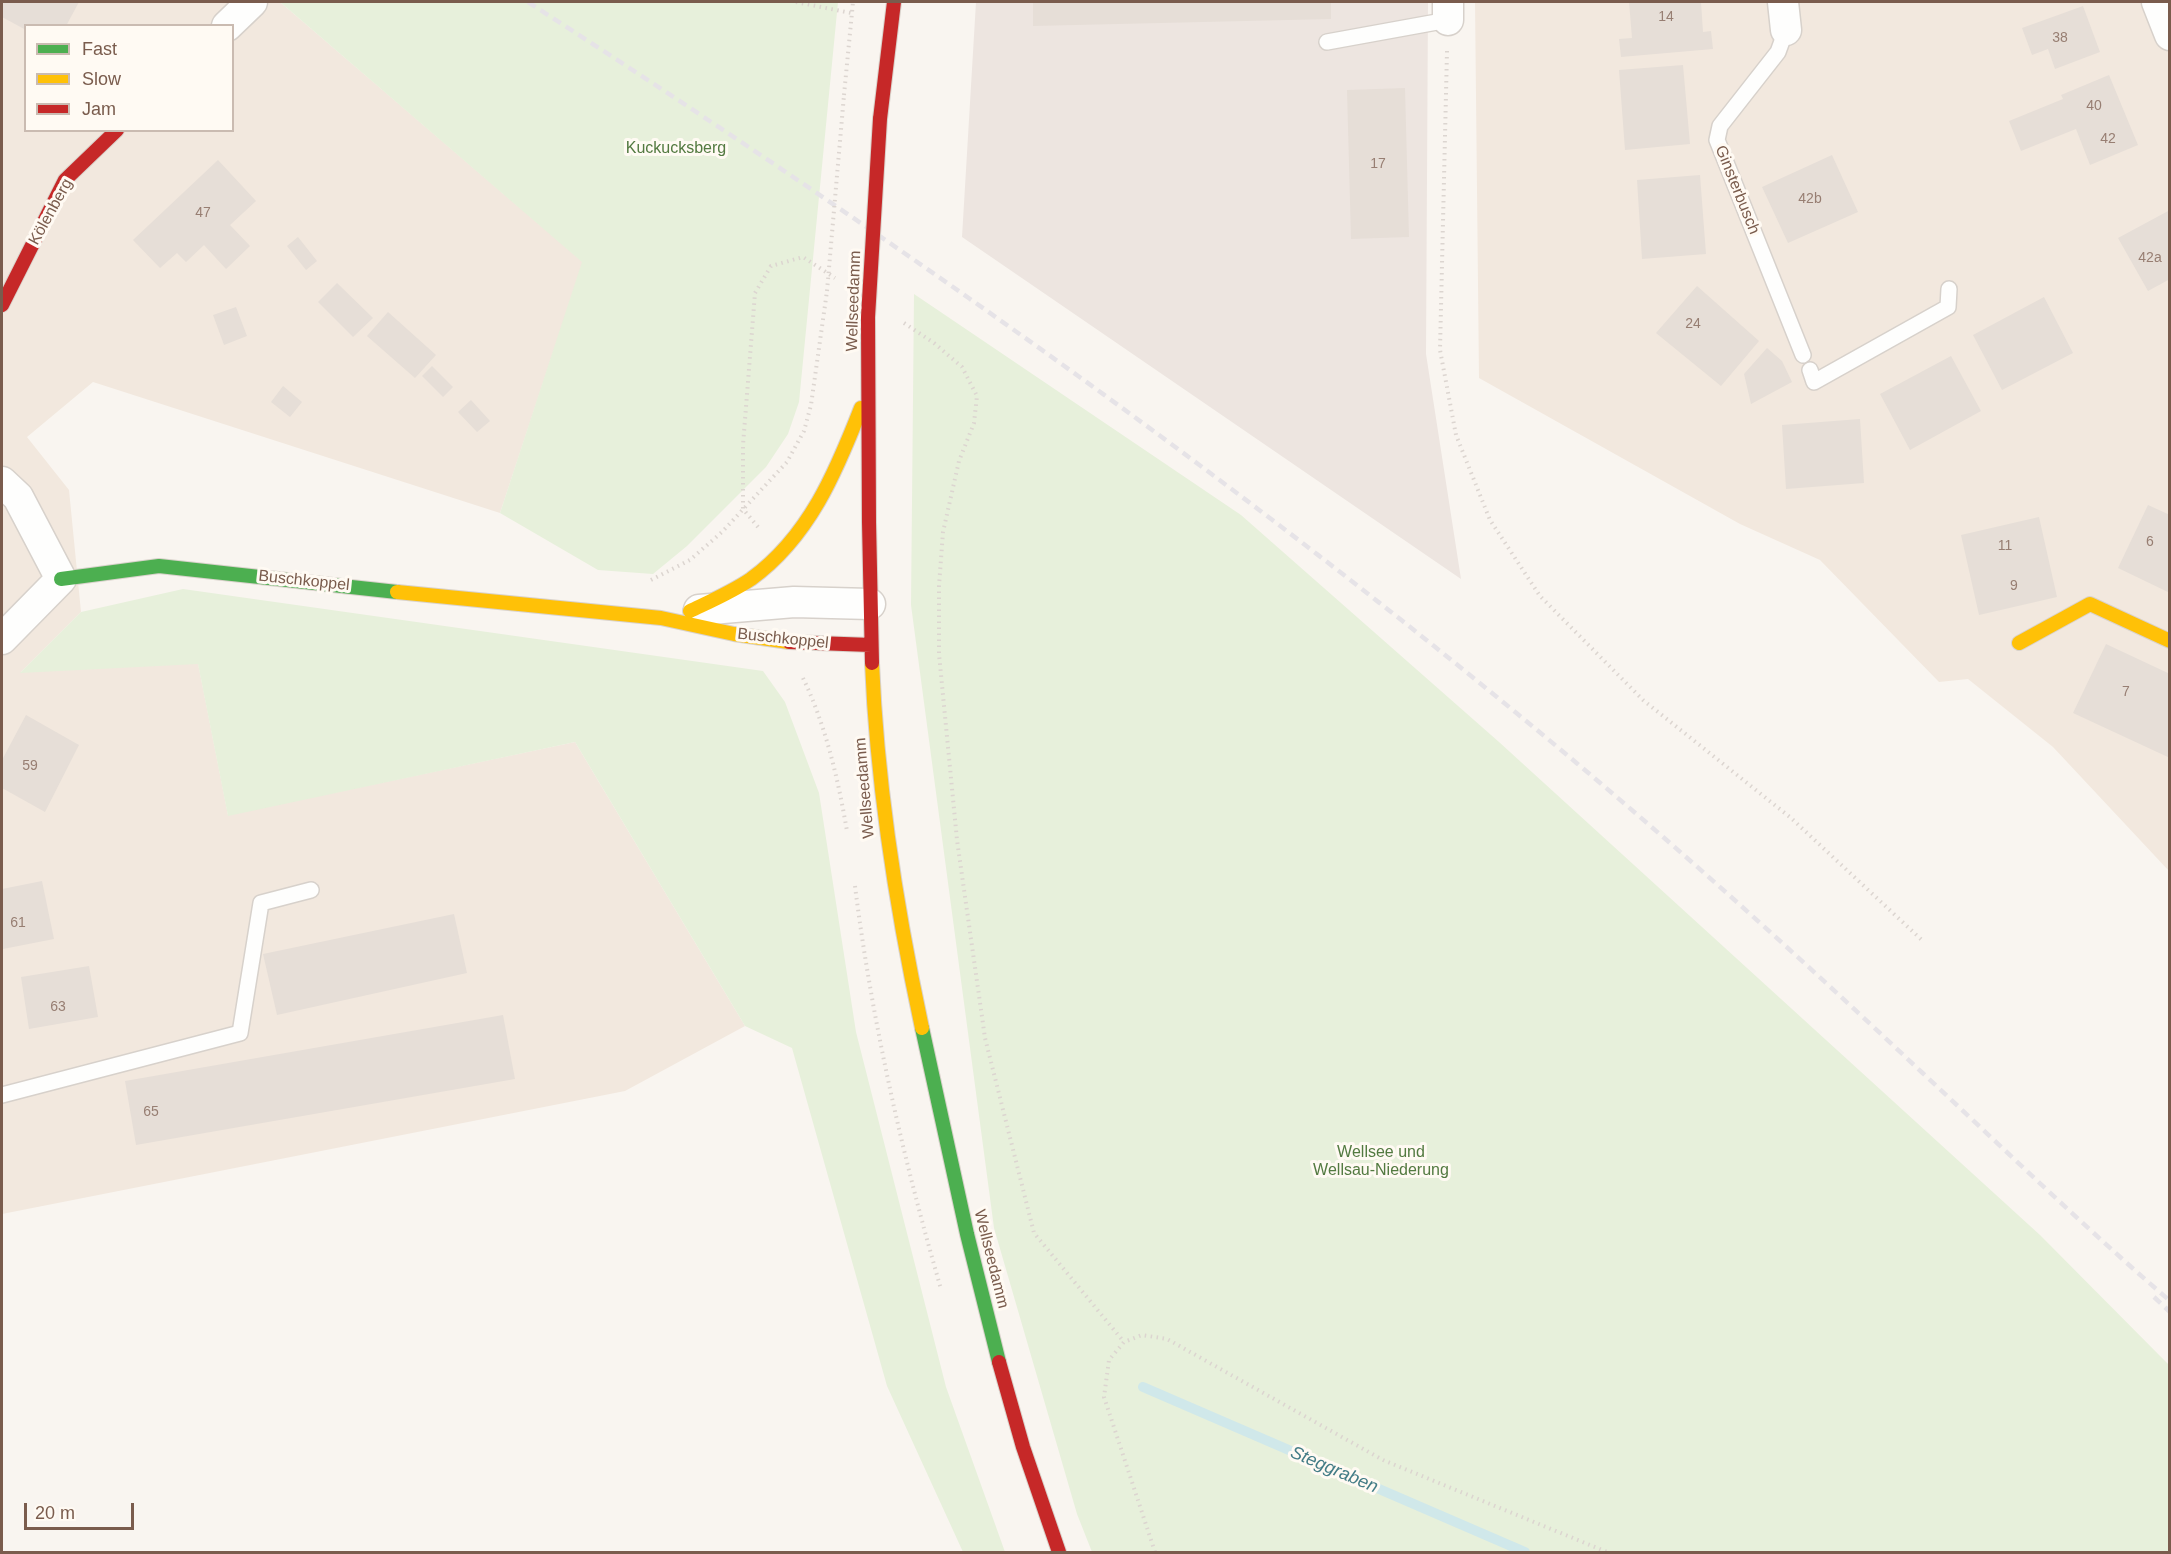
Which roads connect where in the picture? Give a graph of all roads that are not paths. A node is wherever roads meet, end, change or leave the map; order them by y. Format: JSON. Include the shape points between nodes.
{"nodes":[{"id":1,"x":252,"y":2,"type":"edge"},
{"id":2,"x":894,"y":2,"type":"edge"},
{"id":3,"x":2157,"y":2,"type":"edge"},
{"id":4,"x":1448,"y":11,"type":"edge"},
{"id":5,"x":1785,"y":16,"type":"edge"},
{"id":6,"x":229,"y":24,"type":"edge"},
{"id":7,"x":2169,"y":35,"type":"edge"},
{"id":8,"x":1327,"y":42,"type":"dead end"},
{"id":9,"x":115,"y":132,"type":"edge"},
{"id":10,"x":1949,"y":289,"type":"dead end"},
{"id":11,"x":2,"y":305,"type":"edge"},
{"id":12,"x":1803,"y":355,"type":"dead end"},
{"id":13,"x":1810,"y":370,"type":"dead end"},
{"id":14,"x":867,"y":392,"type":"junction"},
{"id":15,"x":2,"y":482,"type":"edge"},
{"id":16,"x":61,"y":579,"type":"junction"},
{"id":17,"x":870,"y":604,"type":"junction"},
{"id":18,"x":690,"y":611,"type":"junction"},
{"id":19,"x":661,"y":618,"type":"junction"},
{"id":20,"x":2,"y":639,"type":"edge"},
{"id":21,"x":2169,"y":641,"type":"edge"},
{"id":22,"x":2019,"y":643,"type":"dead end"},
{"id":23,"x":871,"y":645,"type":"junction"},
{"id":24,"x":311,"y":890,"type":"dead end"},
{"id":25,"x":2,"y":1095,"type":"edge"},
{"id":26,"x":1059,"y":1552,"type":"edge"}],
"edges":[{"from":1,"to":6,"type":"street"},
{"from":2,"to":14,"type":"main road","name":"Wellseedamm","bridge":true,"via":[[880,119]]},
{"from":3,"to":7,"type":"street"},
{"from":4,"to":8,"type":"lane"},
{"from":5,"to":12,"type":"lane","name":"Ginsterbusch","via":[[1778,52],[1720,126],[1717,140]]},
{"from":9,"to":11,"type":"main road","name":"Kölenberg","via":[[65,180]]},
{"from":10,"to":13,"type":"lane","via":[[1948,307],[1815,382]]},
{"from":14,"to":17,"type":"main road","name":"Wellseedamm"},
{"from":14,"to":18,"type":"main road","via":[[839,464],[797,537],[752,579]]},
{"from":15,"to":16,"type":"street","via":[[18,497]]},
{"from":16,"to":19,"type":"main road","name":"Buschkoppel","via":[[159,566]]},
{"from":16,"to":20,"type":"street"},
{"from":17,"to":18,"type":"street","name":"Buschkoppel","via":[[794,602]]},
{"from":17,"to":23,"type":"main road","name":"Wellseedamm"},
{"from":18,"to":19,"type":"street","name":"Buschkoppel"},
{"from":19,"to":23,"type":"main road","name":"Buschkoppel","via":[[795,643]]},
{"from":21,"to":22,"type":"main road","via":[[2090,604]]},
{"from":23,"to":26,"type":"main road","name":"Wellseedamm","via":[[888,855],[921,1026],[965,1223],[1022,1448]]},
{"from":24,"to":25,"type":"lane","via":[[261,903],[240,1033]]}]}
